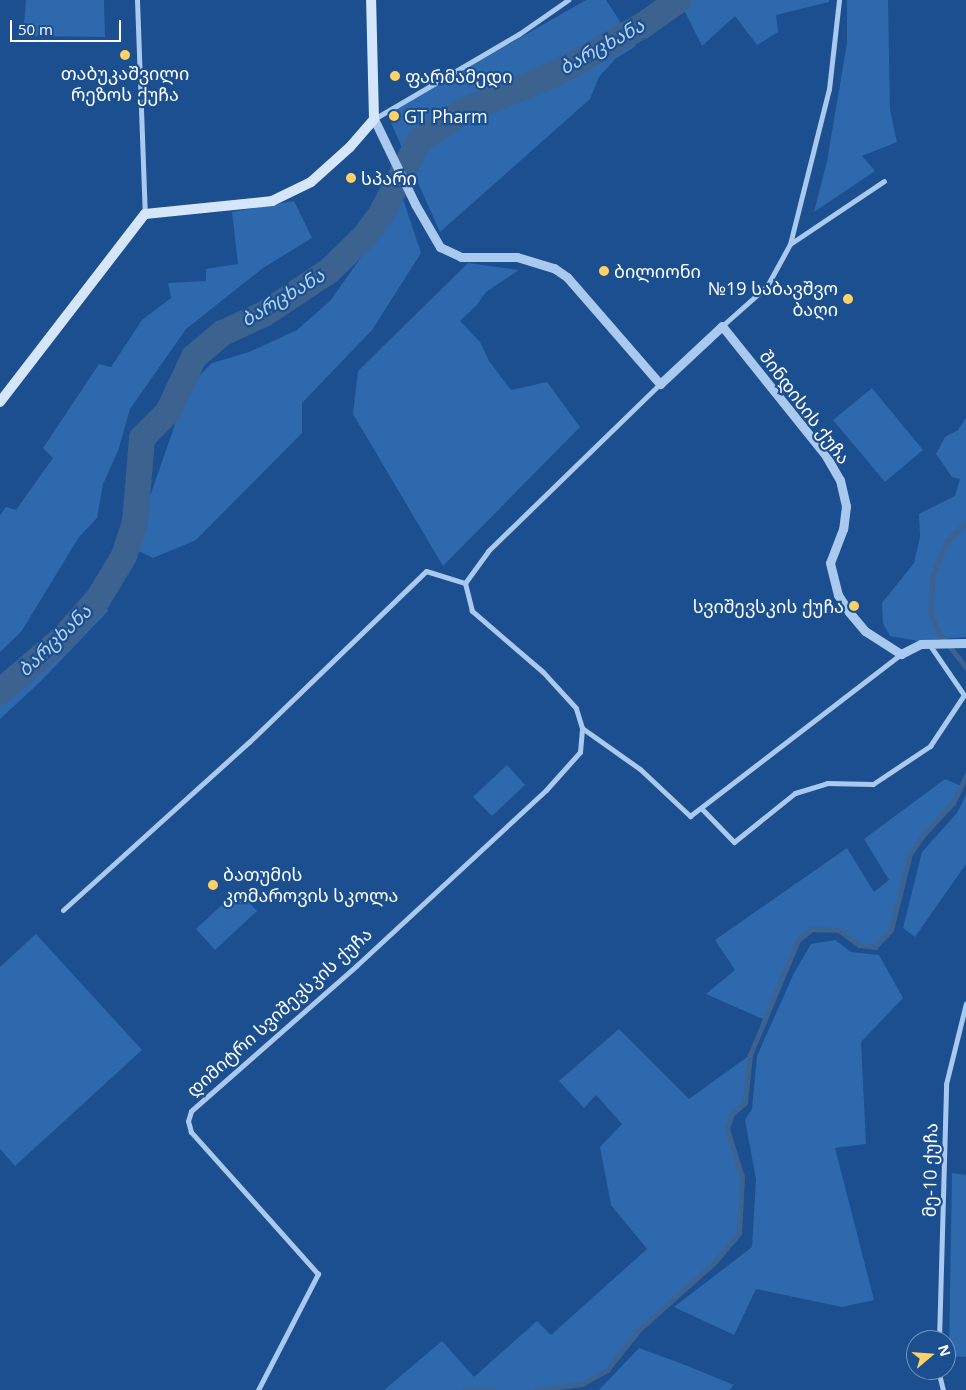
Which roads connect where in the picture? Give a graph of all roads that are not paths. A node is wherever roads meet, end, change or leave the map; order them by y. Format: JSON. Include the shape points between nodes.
{"nodes":[{"id":1,"x":137,"y":0,"type":"edge"},
{"id":2,"x":371,"y":0,"type":"edge"},
{"id":3,"x":568,"y":0,"type":"edge"},
{"id":4,"x":838,"y":0,"type":"edge"},
{"id":5,"x":374,"y":119,"type":"junction"},
{"id":6,"x":884,"y":181,"type":"dead end"},
{"id":7,"x":145,"y":214,"type":"junction"},
{"id":8,"x":790,"y":244,"type":"junction"},
{"id":9,"x":722,"y":326,"type":"junction"},
{"id":10,"x":660,"y":384,"type":"junction"},
{"id":11,"x":0,"y":402,"type":"edge"},
{"id":12,"x":465,"y":584,"type":"junction"},
{"id":13,"x":964,"y":643,"type":"edge"},
{"id":14,"x":929,"y":644,"type":"junction"},
{"id":15,"x":901,"y":654,"type":"junction"},
{"id":16,"x":582,"y":728,"type":"junction"},
{"id":17,"x":702,"y":809,"type":"junction"},
{"id":18,"x":63,"y":910,"type":"dead end"},
{"id":19,"x":966,"y":1003,"type":"edge"},
{"id":20,"x":939,"y":1330,"type":"edge"},
{"id":21,"x":258,"y":1390,"type":"edge"}],
"edges":[{"from":1,"to":7,"type":"street"},
{"from":2,"to":5,"type":"main road"},
{"from":3,"to":5,"type":"street","via":[[519,34]]},
{"from":4,"to":8,"type":"street","via":[[829,89]]},
{"from":5,"to":7,"type":"main road","via":[[350,147],[311,182],[272,201]]},
{"from":5,"to":10,"type":"street","via":[[415,204],[440,247],[461,257],[517,257],[543,263],[567,277]]},
{"from":6,"to":8,"type":"street"},
{"from":7,"to":11,"type":"main road"},
{"from":8,"to":9,"type":"street","via":[[767,286]]},
{"from":9,"to":10,"type":"street"},
{"from":9,"to":15,"type":"street","name":"შინდისის ქუჩა","via":[[826,456],[840,480],[846,506],[843,529],[830,563],[838,594],[864,631]]},
{"from":10,"to":12,"type":"street","via":[[488,551]]},
{"from":12,"to":16,"type":"street","name":"დიმიტრი სვიშევსკის ქუჩა","via":[[472,611],[557,686],[576,708]]},
{"from":12,"to":18,"type":"street","via":[[426,571],[249,742]]},
{"from":13,"to":14,"type":"street"},
{"from":14,"to":15,"type":"street"},
{"from":14,"to":17,"type":"street","via":[[964,695],[930,746],[874,784],[827,783],[795,793],[734,842]]},
{"from":15,"to":17,"type":"street"},
{"from":16,"to":17,"type":"street","via":[[640,769],[690,816]]},
{"from":16,"to":21,"type":"street","name":"დიმიტრი სვიშევსკის ქუჩა","via":[[580,752],[546,790],[356,966],[191,1111],[188,1121],[191,1132],[318,1274]]},
{"from":19,"to":20,"type":"street","name":"მე-10 ქუჩა","via":[[946,1084]]}]}
